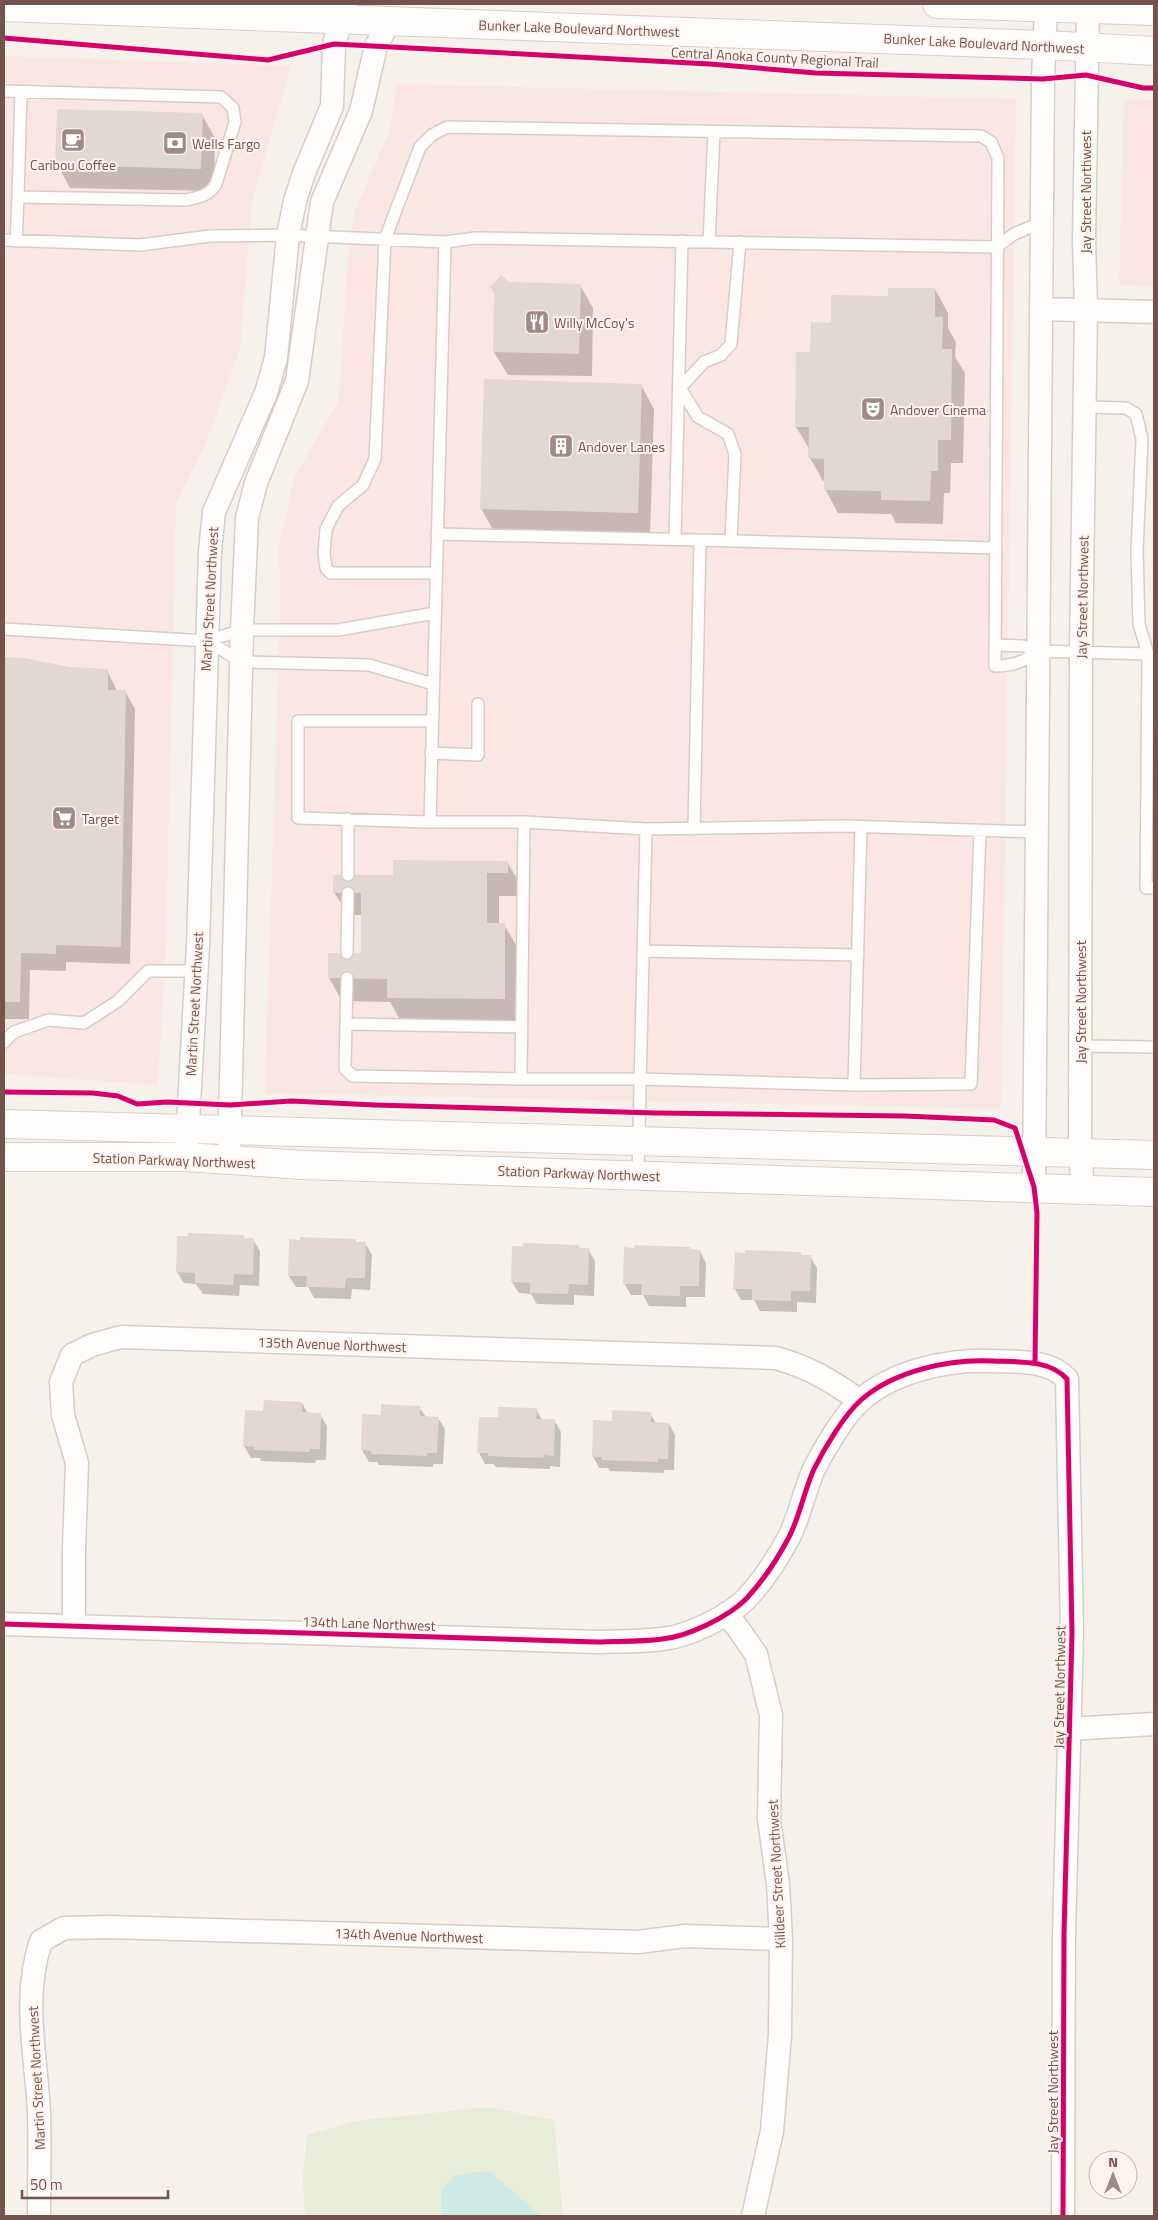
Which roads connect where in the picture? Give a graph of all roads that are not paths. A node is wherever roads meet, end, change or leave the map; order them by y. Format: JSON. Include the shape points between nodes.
{"nodes":[{"id":1,"x":937,"y":4,"type":"edge"},
{"id":2,"x":1047,"y":5,"type":"edge"},
{"id":3,"x":1088,"y":6,"type":"edge"},
{"id":4,"x":4,"y":7,"type":"edge"},
{"id":5,"x":1154,"y":11,"type":"edge"},
{"id":6,"x":344,"y":12,"type":"edge"},
{"id":7,"x":390,"y":21,"type":"junction"},
{"id":8,"x":1045,"y":45,"type":"junction"},
{"id":9,"x":1088,"y":48,"type":"junction"},
{"id":10,"x":1154,"y":51,"type":"edge"},
{"id":11,"x":4,"y":91,"type":"edge"},
{"id":12,"x":21,"y":92,"type":"junction"},
{"id":13,"x":714,"y":132,"type":"junction"},
{"id":14,"x":18,"y":196,"type":"junction"},
{"id":15,"x":1042,"y":222,"type":"junction"},
{"id":16,"x":288,"y":235,"type":"junction"},
{"id":17,"x":316,"y":236,"type":"junction"},
{"id":18,"x":4,"y":240,"type":"edge"},
{"id":19,"x":385,"y":240,"type":"junction"},
{"id":20,"x":16,"y":241,"type":"junction"},
{"id":21,"x":682,"y":241,"type":"junction"},
{"id":22,"x":445,"y":242,"type":"junction"},
{"id":23,"x":709,"y":242,"type":"junction"},
{"id":24,"x":740,"y":242,"type":"junction"},
{"id":25,"x":996,"y":247,"type":"junction"},
{"id":26,"x":1041,"y":309,"type":"junction"},
{"id":27,"x":1086,"y":309,"type":"junction"},
{"id":28,"x":1154,"y":312,"type":"edge"},
{"id":29,"x":680,"y":388,"type":"junction"},
{"id":30,"x":1085,"y":406,"type":"junction"},
{"id":31,"x":437,"y":534,"type":"junction"},
{"id":32,"x":675,"y":540,"type":"junction"},
{"id":33,"x":700,"y":540,"type":"junction"},
{"id":34,"x":732,"y":540,"type":"junction"},
{"id":35,"x":996,"y":548,"type":"junction"},
{"id":36,"x":436,"y":573,"type":"junction"},
{"id":37,"x":435,"y":613,"type":"junction"},
{"id":38,"x":4,"y":629,"type":"edge"},
{"id":39,"x":242,"y":630,"type":"junction"},
{"id":40,"x":207,"y":641,"type":"junction"},
{"id":41,"x":996,"y":645,"type":"junction"},
{"id":42,"x":1038,"y":651,"type":"junction"},
{"id":43,"x":1081,"y":652,"type":"junction"},
{"id":44,"x":1148,"y":654,"type":"junction"},
{"id":45,"x":242,"y":662,"type":"junction"},
{"id":46,"x":433,"y":684,"type":"junction"},
{"id":47,"x":478,"y":704,"type":"dead end"},
{"id":48,"x":432,"y":721,"type":"junction"},
{"id":49,"x":431,"y":753,"type":"junction"},
{"id":50,"x":348,"y":819,"type":"junction"},
{"id":51,"x":430,"y":822,"type":"junction"},
{"id":52,"x":524,"y":822,"type":"junction"},
{"id":53,"x":861,"y":826,"type":"junction"},
{"id":54,"x":694,"y":828,"type":"junction"},
{"id":55,"x":646,"y":829,"type":"junction"},
{"id":56,"x":980,"y":830,"type":"junction"},
{"id":57,"x":1037,"y":832,"type":"junction"},
{"id":58,"x":348,"y":875,"type":"dead end"},
{"id":59,"x":1154,"y":888,"type":"edge"},
{"id":60,"x":348,"y":892,"type":"dead end"},
{"id":61,"x":643,"y":951,"type":"junction"},
{"id":62,"x":347,"y":953,"type":"dead end"},
{"id":63,"x":858,"y":955,"type":"junction"},
{"id":64,"x":196,"y":971,"type":"junction"},
{"id":65,"x":347,"y":978,"type":"dead end"},
{"id":66,"x":346,"y":1024,"type":"junction"},
{"id":67,"x":522,"y":1027,"type":"junction"},
{"id":68,"x":4,"y":1042,"type":"edge"},
{"id":69,"x":1080,"y":1046,"type":"junction"},
{"id":70,"x":1154,"y":1047,"type":"edge"},
{"id":71,"x":522,"y":1079,"type":"junction"},
{"id":72,"x":640,"y":1080,"type":"junction"},
{"id":73,"x":854,"y":1085,"type":"junction"},
{"id":74,"x":4,"y":1124,"type":"edge"},
{"id":75,"x":188,"y":1129,"type":"junction"},
{"id":76,"x":230,"y":1131,"type":"junction"},
{"id":77,"x":639,"y":1142,"type":"junction"},
{"id":78,"x":1036,"y":1150,"type":"junction"},
{"id":79,"x":1080,"y":1152,"type":"junction"},
{"id":80,"x":1154,"y":1155,"type":"edge"},
{"id":81,"x":4,"y":1157,"type":"edge"},
{"id":82,"x":186,"y":1158,"type":"junction"},
{"id":83,"x":229,"y":1160,"type":"junction"},
{"id":84,"x":638,"y":1175,"type":"junction"},
{"id":85,"x":1034,"y":1187,"type":"junction"},
{"id":86,"x":1083,"y":1190,"type":"junction"},
{"id":87,"x":1154,"y":1192,"type":"edge"},
{"id":88,"x":860,"y":1401,"type":"junction"},
{"id":89,"x":727,"y":1613,"type":"junction"},
{"id":90,"x":4,"y":1624,"type":"edge"},
{"id":91,"x":74,"y":1626,"type":"junction"},
{"id":92,"x":1154,"y":1724,"type":"edge"},
{"id":93,"x":1070,"y":1729,"type":"junction"},
{"id":94,"x":781,"y":1939,"type":"junction"},
{"id":95,"x":41,"y":1941,"type":"joint"},
{"id":96,"x":39,"y":2216,"type":"edge"},
{"id":97,"x":753,"y":2216,"type":"edge"},
{"id":98,"x":1063,"y":2216,"type":"edge"}],
"edges":[{"from":1,"to":2,"type":"street"},
{"from":2,"to":3,"type":"street"},
{"from":2,"to":8,"type":"street"},
{"from":3,"to":5,"type":"street"},
{"from":3,"to":9,"type":"street","name":"Jay Street Northwest"},
{"from":4,"to":6,"type":"street","name":"Bunker Lake Boulevard Northwest"},
{"from":6,"to":7,"type":"street","name":"Bunker Lake Boulevard Northwest"},
{"from":6,"to":16,"type":"street","name":"Martin Street Northwest","via":[[334,44],[332,106],[304,173]]},
{"from":7,"to":8,"type":"street","name":"Bunker Lake Boulevard Northwest"},
{"from":7,"to":17,"type":"street","via":[[376,46],[361,111],[322,202]]},
{"from":8,"to":9,"type":"street","name":"Bunker Lake Boulevard Northwest"},
{"from":8,"to":15,"type":"street"},
{"from":9,"to":10,"type":"street","name":"Bunker Lake Boulevard Northwest"},
{"from":9,"to":27,"type":"street","name":"Jay Street Northwest","via":[[1084,240]]},
{"from":11,"to":12,"type":"lane"},
{"from":12,"to":14,"type":"lane"},
{"from":12,"to":14,"type":"lane","via":[[221,97],[233,108],[235,122],[216,184],[207,194],[186,200]]},
{"from":13,"to":19,"type":"lane","via":[[448,127],[432,135],[420,147]]},
{"from":13,"to":23,"type":"lane"},
{"from":13,"to":25,"type":"lane","via":[[981,136],[991,142],[998,158]]},
{"from":14,"to":20,"type":"lane"},
{"from":15,"to":25,"type":"lane","via":[[1014,234]]},
{"from":15,"to":26,"type":"street"},
{"from":16,"to":17,"type":"lane"},
{"from":16,"to":20,"type":"lane","via":[[210,236],[140,245]]},
{"from":16,"to":40,"type":"street","name":"Martin Street Northwest","via":[[276,358],[266,393],[214,512]]},
{"from":17,"to":19,"type":"lane"},
{"from":17,"to":39,"type":"street","via":[[296,380],[256,483],[247,518]]},
{"from":18,"to":20,"type":"lane"},
{"from":19,"to":22,"type":"lane"},
{"from":19,"to":36,"type":"lane","via":[[375,458],[363,484],[338,506],[326,529],[326,568],[332,573]]},
{"from":21,"to":22,"type":"lane","via":[[475,238]]},
{"from":21,"to":23,"type":"lane"},
{"from":21,"to":29,"type":"lane"},
{"from":22,"to":31,"type":"lane"},
{"from":23,"to":24,"type":"lane"},
{"from":24,"to":25,"type":"lane"},
{"from":24,"to":29,"type":"lane","via":[[731,344],[721,354],[704,362]]},
{"from":25,"to":35,"type":"lane"},
{"from":26,"to":27,"type":"street"},
{"from":26,"to":42,"type":"street"},
{"from":27,"to":28,"type":"street"},
{"from":27,"to":30,"type":"street","name":"Jay Street Northwest"},
{"from":29,"to":32,"type":"lane"},
{"from":29,"to":34,"type":"lane","via":[[698,417],[728,434],[735,454]]},
{"from":30,"to":43,"type":"street","name":"Jay Street Northwest"},
{"from":30,"to":44,"type":"lane","via":[[1126,408],[1136,414],[1142,439],[1136,550],[1139,624]]},
{"from":31,"to":32,"type":"lane"},
{"from":31,"to":36,"type":"lane"},
{"from":32,"to":33,"type":"lane"},
{"from":33,"to":34,"type":"lane"},
{"from":33,"to":54,"type":"lane"},
{"from":34,"to":35,"type":"lane"},
{"from":35,"to":41,"type":"lane"},
{"from":36,"to":37,"type":"lane"},
{"from":37,"to":39,"type":"lane","via":[[338,630]]},
{"from":37,"to":46,"type":"lane"},
{"from":38,"to":40,"type":"lane"},
{"from":39,"to":40,"type":"lane"},
{"from":39,"to":45,"type":"street"},
{"from":40,"to":45,"type":"lane"},
{"from":40,"to":64,"type":"street","name":"Martin Street Northwest"},
{"from":41,"to":42,"type":"lane","via":[[1023,646]]},
{"from":41,"to":42,"type":"lane","via":[[995,666],[1027,660]]},
{"from":42,"to":43,"type":"lane"},
{"from":42,"to":57,"type":"street"},
{"from":43,"to":44,"type":"lane"},
{"from":43,"to":69,"type":"street","name":"Jay Street Northwest"},
{"from":44,"to":59,"type":"lane","via":[[1146,888]]},
{"from":45,"to":46,"type":"lane","via":[[369,665]]},
{"from":45,"to":76,"type":"street"},
{"from":46,"to":48,"type":"lane"},
{"from":47,"to":49,"type":"lane","via":[[478,755]]},
{"from":48,"to":49,"type":"lane"},
{"from":48,"to":50,"type":"lane","via":[[298,721],[298,818]]},
{"from":49,"to":51,"type":"lane"},
{"from":50,"to":51,"type":"lane"},
{"from":50,"to":58,"type":"lane"},
{"from":51,"to":52,"type":"lane"},
{"from":52,"to":55,"type":"lane"},
{"from":52,"to":67,"type":"lane"},
{"from":53,"to":54,"type":"lane"},
{"from":53,"to":56,"type":"lane"},
{"from":53,"to":63,"type":"lane"},
{"from":54,"to":55,"type":"lane"},
{"from":55,"to":61,"type":"lane"},
{"from":56,"to":57,"type":"lane"},
{"from":56,"to":73,"type":"lane","via":[[971,1084]]},
{"from":57,"to":78,"type":"street"},
{"from":60,"to":62,"type":"lane"},
{"from":61,"to":63,"type":"lane"},
{"from":61,"to":72,"type":"lane"},
{"from":63,"to":73,"type":"lane"},
{"from":64,"to":68,"type":"lane","via":[[148,971],[118,1001],[84,1023],[48,1020],[14,1032]]},
{"from":64,"to":75,"type":"street","name":"Martin Street Northwest"},
{"from":65,"to":66,"type":"lane"},
{"from":66,"to":67,"type":"lane"},
{"from":66,"to":71,"type":"lane","via":[[345,1069],[353,1076]]},
{"from":67,"to":71,"type":"lane"},
{"from":69,"to":70,"type":"lane"},
{"from":69,"to":79,"type":"street","name":"Jay Street Northwest"},
{"from":71,"to":72,"type":"lane"},
{"from":72,"to":73,"type":"lane"},
{"from":72,"to":77,"type":"lane"},
{"from":74,"to":75,"type":"street"},
{"from":75,"to":76,"type":"street"},
{"from":75,"to":82,"type":"street","name":"Martin Street Northwest"},
{"from":76,"to":77,"type":"street"},
{"from":76,"to":83,"type":"street"},
{"from":77,"to":78,"type":"street"},
{"from":77,"to":84,"type":"lane"},
{"from":78,"to":79,"type":"street"},
{"from":78,"to":85,"type":"street"},
{"from":79,"to":80,"type":"street"},
{"from":79,"to":86,"type":"street","name":"Jay Street Northwest"},
{"from":81,"to":82,"type":"street","name":"Station Parkway Northwest"},
{"from":82,"to":83,"type":"street","name":"Station Parkway Northwest"},
{"from":83,"to":84,"type":"street","name":"Station Parkway Northwest"},
{"from":84,"to":85,"type":"street","name":"Station Parkway Northwest"},
{"from":85,"to":86,"type":"street","name":"Station Parkway Northwest"},
{"from":86,"to":87,"type":"street","name":"Station Parkway Northwest"},
{"from":88,"to":89,"type":"street","via":[[814,1470],[789,1536],[745,1600]]},
{"from":88,"to":91,"type":"street","name":"135th Avenue Northwest","via":[[825,1376],[776,1358],[120,1337],[92,1345],[72,1355],[60,1382],[63,1415],[77,1463]]},
{"from":88,"to":93,"type":"street","name":"Jay Street Northwest","via":[[896,1378],[938,1366],[980,1360],[1034,1362],[1061,1372],[1067,1378],[1072,1633]]},
{"from":89,"to":91,"type":"street","name":"134th Lane Northwest","via":[[714,1623],[664,1639],[597,1642]]},
{"from":89,"to":94,"type":"street","name":"Killdeer Street Northwest","via":[[756,1654],[771,1715],[769,1819]]},
{"from":90,"to":91,"type":"street","name":"134th Lane Northwest"},
{"from":92,"to":93,"type":"street"},
{"from":93,"to":98,"type":"street","name":"Jay Street Northwest","via":[[1064,1934]]},
{"from":94,"to":95,"type":"street","name":"134th Avenue Northwest","via":[[685,1936],[638,1942],[110,1927],[64,1928]]},
{"from":94,"to":97,"type":"street","name":"Killdeer Street Northwest","via":[[780,2035],[772,2131]]},
{"from":95,"to":96,"type":"street","name":"Martin Street Northwest","via":[[34,1962],[31,2028],[39,2111]]}]}
